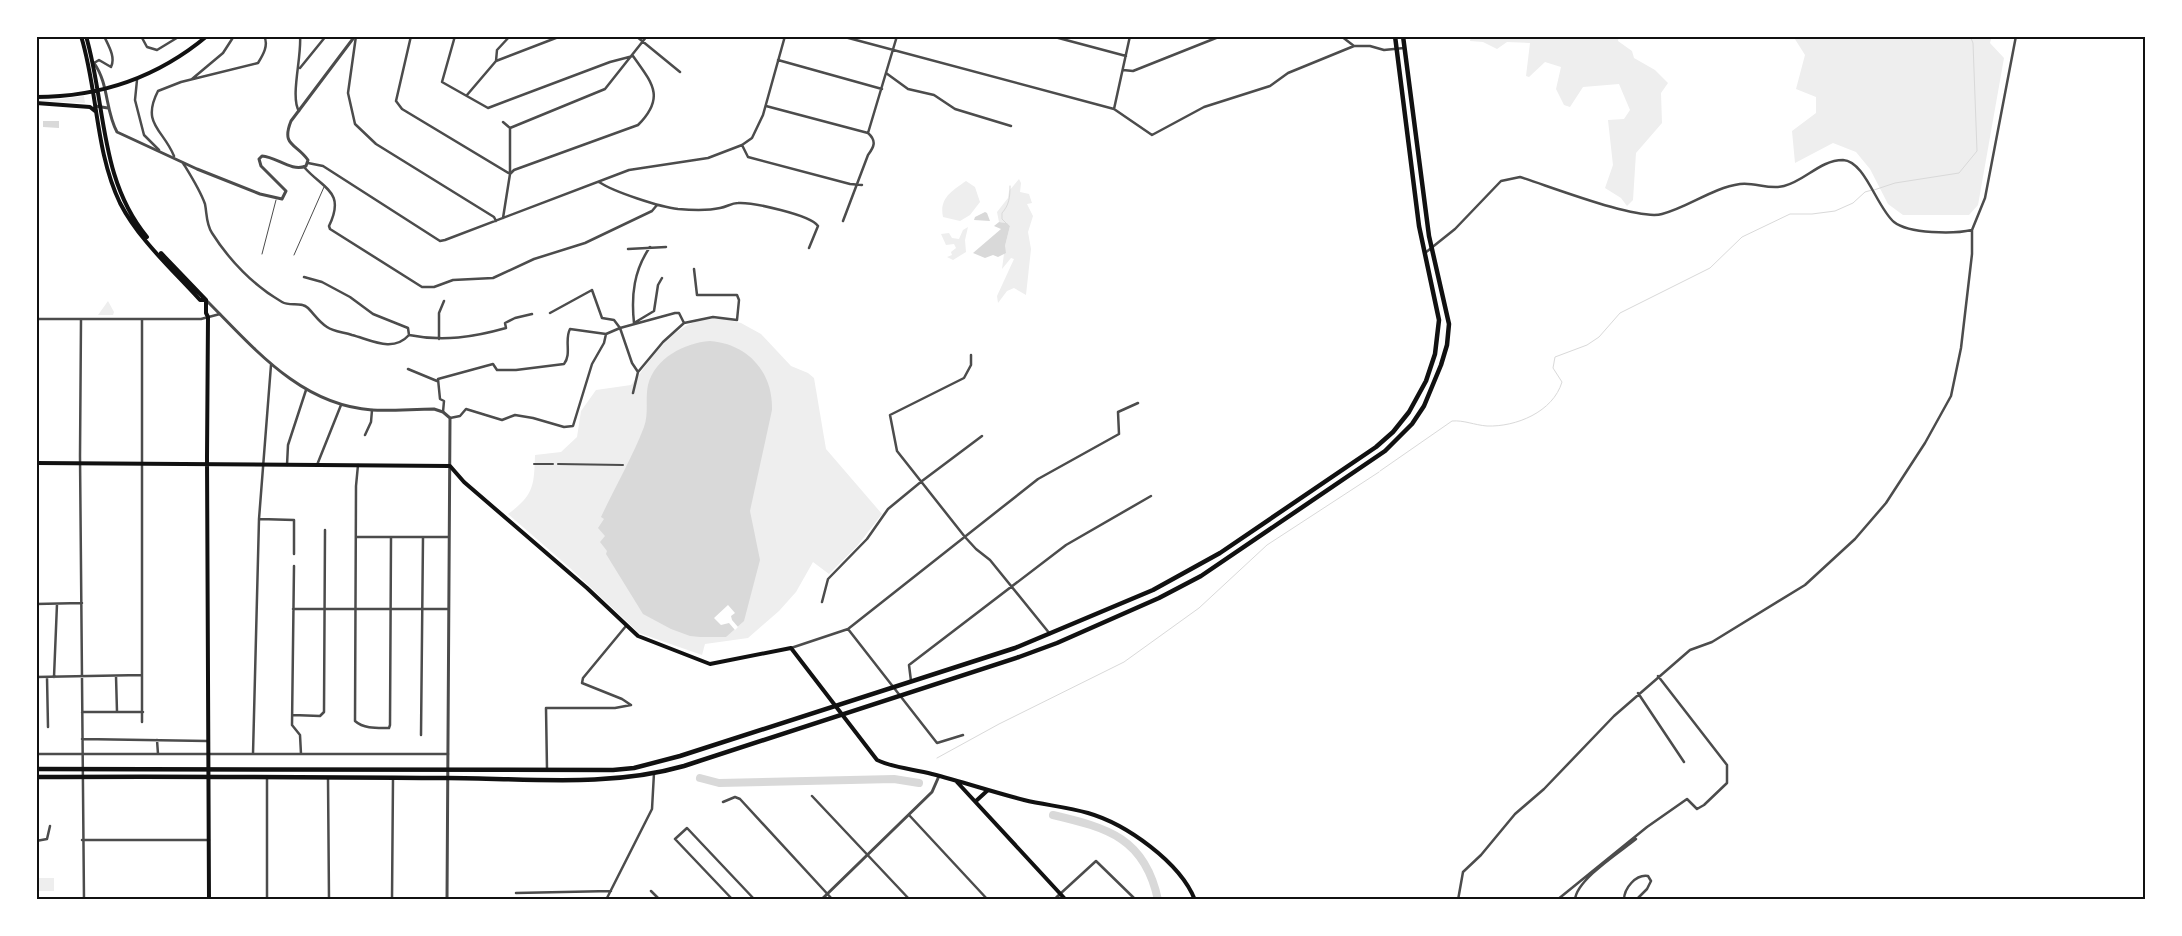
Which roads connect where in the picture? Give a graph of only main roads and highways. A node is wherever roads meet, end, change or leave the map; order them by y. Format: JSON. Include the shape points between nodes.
{"nodes":[{"id":1,"x":82,"y":36,"type":"edge"},
{"id":2,"x":86,"y":36,"type":"edge"},
{"id":3,"x":207,"y":36,"type":"edge"},
{"id":4,"x":1395,"y":36,"type":"edge"},
{"id":5,"x":1403,"y":36,"type":"edge"},
{"id":6,"x":36,"y":97,"type":"edge"},
{"id":7,"x":36,"y":104,"type":"edge"},
{"id":8,"x":96,"y":115,"type":"junction"},
{"id":9,"x":206,"y":300,"type":"junction"},
{"id":10,"x":36,"y":464,"type":"edge"},
{"id":11,"x":207,"y":464,"type":"junction"},
{"id":12,"x":836,"y":706,"type":"junction"},
{"id":13,"x":842,"y":715,"type":"junction"},
{"id":14,"x":36,"y":769,"type":"edge"},
{"id":15,"x":208,"y":769,"type":"junction"},
{"id":16,"x":36,"y":778,"type":"edge"},
{"id":17,"x":208,"y":778,"type":"junction"},
{"id":18,"x":956,"y":781,"type":"junction"},
{"id":19,"x":988,"y":790,"type":"junction"},
{"id":20,"x":976,"y":801,"type":"junction"},
{"id":21,"x":209,"y":900,"type":"edge"},
{"id":22,"x":1066,"y":900,"type":"edge"},
{"id":23,"x":1195,"y":900,"type":"edge"}],
"edges":[{"from":1,"to":8,"type":"main road"},
{"from":2,"to":9,"type":"main road","via":[[94,63],[112,171],[124,205],[154,246]]},
{"from":3,"to":6,"type":"main road","via":[[166,66],[121,86]]},
{"from":4,"to":12,"type":"main road","via":[[1424,254],[1439,313],[1439,334],[1426,381],[1409,412],[1393,432],[1376,447],[1196,567],[1153,590],[1050,635]]},
{"from":5,"to":13,"type":"main road","via":[[1421,180],[1449,324],[1447,345],[1435,384],[1412,424],[1385,451],[1201,576],[1159,598],[1057,643]]},
{"from":7,"to":8,"type":"main road","via":[[90,107]]},
{"from":8,"to":9,"type":"main road","via":[[107,167],[121,204],[136,229],[200,300]]},
{"from":9,"to":11,"type":"main road"},
{"from":10,"to":11,"type":"main road"},
{"from":11,"to":12,"type":"main road","via":[[450,466],[638,636],[710,664],[791,648]]},
{"from":11,"to":15,"type":"main road"},
{"from":12,"to":13,"type":"main road"},
{"from":12,"to":15,"type":"main road","via":[[654,764],[613,770]]},
{"from":13,"to":17,"type":"main road","via":[[684,766],[612,779]]},
{"from":13,"to":18,"type":"main road","via":[[877,760],[886,765]]},
{"from":14,"to":15,"type":"main road"},
{"from":15,"to":17,"type":"main road"},
{"from":16,"to":17,"type":"main road"},
{"from":17,"to":21,"type":"main road"},
{"from":18,"to":19,"type":"main road"},
{"from":18,"to":20,"type":"main road"},
{"from":19,"to":20,"type":"main road"},
{"from":19,"to":23,"type":"main road","via":[[1105,819],[1161,856],[1176,870]]},
{"from":20,"to":22,"type":"main road"}]}
